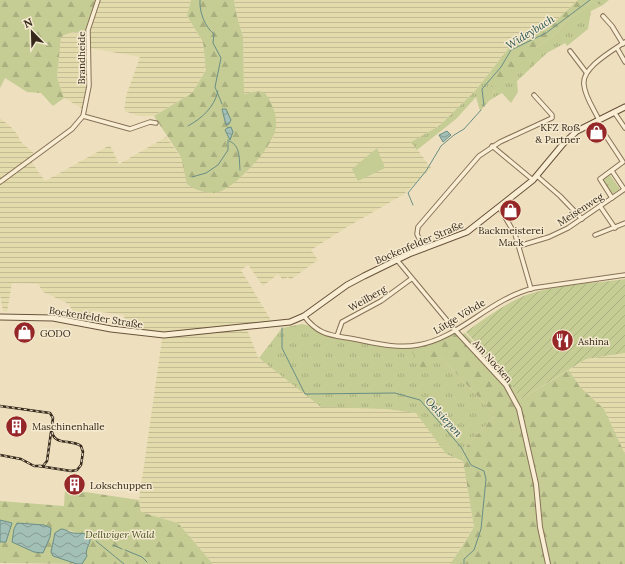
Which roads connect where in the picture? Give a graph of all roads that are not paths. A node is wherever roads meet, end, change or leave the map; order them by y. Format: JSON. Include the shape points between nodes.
{"nodes":[{"id":1,"x":98,"y":0,"type":"edge"},
{"id":2,"x":603,"y":16,"type":"dead end"},
{"id":3,"x":624,"y":43,"type":"edge"},
{"id":4,"x":617,"y":48,"type":"junction"},
{"id":5,"x":570,"y":51,"type":"dead end"},
{"id":6,"x":625,"y":62,"type":"edge"},
{"id":7,"x":586,"y":72,"type":"junction"},
{"id":8,"x":534,"y":95,"type":"dead end"},
{"id":9,"x":625,"y":108,"type":"edge"},
{"id":10,"x":614,"y":112,"type":"junction"},
{"id":11,"x":83,"y":116,"type":"junction"},
{"id":12,"x":598,"y":120,"type":"junction"},
{"id":13,"x":156,"y":123,"type":"dead end"},
{"id":14,"x":625,"y":128,"type":"edge"},
{"id":15,"x":492,"y":146,"type":"junction"},
{"id":16,"x":612,"y":171,"type":"junction"},
{"id":17,"x":537,"y":176,"type":"junction"},
{"id":18,"x":532,"y":180,"type":"junction"},
{"id":19,"x":0,"y":182,"type":"edge"},
{"id":20,"x":625,"y":189,"type":"edge"},
{"id":21,"x":612,"y":198,"type":"junction"},
{"id":22,"x":600,"y":206,"type":"junction"},
{"id":23,"x":499,"y":207,"type":"junction"},
{"id":24,"x":582,"y":219,"type":"junction"},
{"id":25,"x":625,"y":223,"type":"edge"},
{"id":26,"x":615,"y":228,"type":"junction"},
{"id":27,"x":595,"y":235,"type":"dead end"},
{"id":28,"x":519,"y":246,"type":"junction"},
{"id":29,"x":424,"y":249,"type":"junction"},
{"id":30,"x":396,"y":260,"type":"junction"},
{"id":31,"x":625,"y":275,"type":"edge"},
{"id":32,"x":411,"y":279,"type":"junction"},
{"id":33,"x":531,"y":289,"type":"junction"},
{"id":34,"x":304,"y":316,"type":"junction"},
{"id":35,"x":0,"y":317,"type":"edge"},
{"id":36,"x":455,"y":330,"type":"junction"},
{"id":37,"x":337,"y":336,"type":"junction"},
{"id":38,"x":548,"y":564,"type":"edge"}],
"edges":[{"from":1,"to":11,"type":"street","name":"Brandheide","via":[[88,30],[89,86]]},
{"from":2,"to":3,"type":"street"},
{"from":3,"to":4,"type":"street"},
{"from":4,"to":6,"type":"street"},
{"from":4,"to":7,"type":"street"},
{"from":5,"to":7,"type":"street"},
{"from":7,"to":12,"type":"street","via":[[584,87]]},
{"from":8,"to":15,"type":"street","via":[[552,118]]},
{"from":9,"to":10,"type":"main road","name":"Bockenfelder Straße"},
{"from":10,"to":12,"type":"main road","name":"Bockenfelder Straße"},
{"from":10,"to":14,"type":"street"},
{"from":11,"to":13,"type":"street","via":[[130,129],[146,123]]},
{"from":11,"to":19,"type":"street","via":[[72,129]]},
{"from":12,"to":16,"type":"street","via":[[623,162]]},
{"from":12,"to":17,"type":"main road","name":"Bockenfelder Straße","via":[[567,138]]},
{"from":15,"to":18,"type":"street"},
{"from":15,"to":29,"type":"street","via":[[471,164],[418,227]]},
{"from":16,"to":20,"type":"street"},
{"from":16,"to":21,"type":"street","via":[[600,179]]},
{"from":17,"to":18,"type":"main road","name":"Bockenfelder Straße"},
{"from":17,"to":24,"type":"street"},
{"from":18,"to":23,"type":"main road","name":"Bockenfelder Straße"},
{"from":20,"to":21,"type":"street","name":"Meisenweg"},
{"from":21,"to":22,"type":"street","name":"Meisenweg"},
{"from":22,"to":24,"type":"street","name":"Meisenweg"},
{"from":22,"to":26,"type":"street"},
{"from":23,"to":28,"type":"street"},
{"from":23,"to":29,"type":"main road","name":"Bockenfelder Straße","via":[[462,234]]},
{"from":24,"to":28,"type":"street","name":"Meisenweg","via":[[550,236]]},
{"from":25,"to":26,"type":"street"},
{"from":26,"to":27,"type":"street"},
{"from":28,"to":33,"type":"street"},
{"from":29,"to":30,"type":"main road","name":"Bockenfelder Straße"},
{"from":30,"to":32,"type":"street","name":"Am Nocken"},
{"from":30,"to":34,"type":"main road","name":"Bockenfelder Straße","via":[[352,282]]},
{"from":31,"to":33,"type":"street","name":"Lütge Vöhde"},
{"from":32,"to":36,"type":"street","name":"Am Nocken"},
{"from":32,"to":37,"type":"street","name":"Weilberg","via":[[381,301],[342,322]]},
{"from":33,"to":36,"type":"street","name":"Lütge Vöhde","via":[[498,302]]},
{"from":34,"to":35,"type":"main road","name":"Bockenfelder Straße","via":[[284,323],[164,335],[111,329],[53,318]]},
{"from":34,"to":37,"type":"street","name":"Lütge Vöhde","via":[[320,332]]},
{"from":36,"to":37,"type":"street","name":"Lütge Vöhde","via":[[433,341],[409,346],[394,346]]},
{"from":36,"to":38,"type":"street","name":"Am Nocken","via":[[506,386],[519,409],[536,484],[540,527]]}]}
